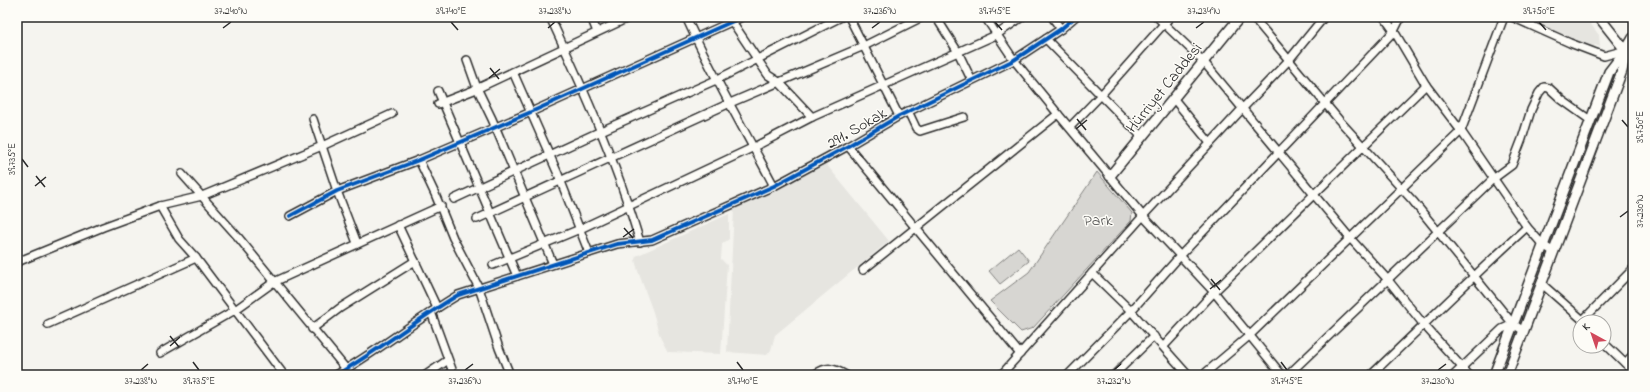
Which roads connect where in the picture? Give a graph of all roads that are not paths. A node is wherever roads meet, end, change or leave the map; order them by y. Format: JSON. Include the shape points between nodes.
{"nodes":[{"id":1,"x":550,"y":17,"type":"edge"},
{"id":2,"x":591,"y":17,"type":"edge"},
{"id":3,"x":630,"y":17,"type":"edge"},
{"id":4,"x":686,"y":17,"type":"edge"},
{"id":5,"x":742,"y":17,"type":"edge"},
{"id":6,"x":841,"y":17,"type":"edge"},
{"id":7,"x":849,"y":17,"type":"edge"},
{"id":8,"x":922,"y":17,"type":"edge"},
{"id":9,"x":936,"y":17,"type":"edge"},
{"id":10,"x":985,"y":17,"type":"edge"},
{"id":11,"x":1022,"y":17,"type":"edge"},
{"id":12,"x":1052,"y":17,"type":"edge"},
{"id":13,"x":1075,"y":17,"type":"edge"},
{"id":14,"x":1157,"y":17,"type":"edge"},
{"id":15,"x":1170,"y":17,"type":"edge"},
{"id":16,"x":1240,"y":17,"type":"edge"},
{"id":17,"x":1253,"y":17,"type":"edge"},
{"id":18,"x":1324,"y":17,"type":"edge"},
{"id":19,"x":1384,"y":17,"type":"edge"},
{"id":20,"x":1401,"y":17,"type":"edge"},
{"id":21,"x":1504,"y":17,"type":"edge"},
{"id":22,"x":1512,"y":17,"type":"edge"},
{"id":23,"x":1599,"y":17,"type":"edge"},
{"id":24,"x":730,"y":19,"type":"edge"},
{"id":25,"x":1164,"y":24,"type":"junction"},
{"id":26,"x":1061,"y":29,"type":"junction"},
{"id":27,"x":1394,"y":31,"type":"junction"},
{"id":28,"x":597,"y":32,"type":"junction"},
{"id":29,"x":996,"y":34,"type":"junction"},
{"id":30,"x":696,"y":38,"type":"junction"},
{"id":31,"x":1633,"y":38,"type":"edge"},
{"id":32,"x":1046,"y":39,"type":"junction"},
{"id":33,"x":864,"y":46,"type":"junction"},
{"id":34,"x":564,"y":48,"type":"junction"},
{"id":35,"x":1626,"y":50,"type":"junction"},
{"id":36,"x":958,"y":52,"type":"junction"},
{"id":37,"x":757,"y":59,"type":"junction"},
{"id":38,"x":467,"y":60,"type":"dead end"},
{"id":39,"x":1014,"y":60,"type":"junction"},
{"id":40,"x":1289,"y":60,"type":"junction"},
{"id":41,"x":1633,"y":60,"type":"edge"},
{"id":42,"x":1203,"y":61,"type":"junction"},
{"id":43,"x":513,"y":72,"type":"junction"},
{"id":44,"x":971,"y":79,"type":"junction"},
{"id":45,"x":716,"y":80,"type":"junction"},
{"id":46,"x":779,"y":82,"type":"junction"},
{"id":47,"x":883,"y":85,"type":"junction"},
{"id":48,"x":1426,"y":85,"type":"junction"},
{"id":49,"x":478,"y":88,"type":"junction"},
{"id":50,"x":584,"y":89,"type":"junction"},
{"id":51,"x":438,"y":91,"type":"dead end"},
{"id":52,"x":1101,"y":95,"type":"junction"},
{"id":53,"x":1173,"y":98,"type":"junction"},
{"id":54,"x":440,"y":103,"type":"junction"},
{"id":55,"x":730,"y":103,"type":"junction"},
{"id":56,"x":1326,"y":103,"type":"junction"},
{"id":57,"x":1242,"y":108,"type":"junction"},
{"id":58,"x":908,"y":111,"type":"junction"},
{"id":59,"x":531,"y":112,"type":"junction"},
{"id":60,"x":392,"y":114,"type":"dead end"},
{"id":61,"x":1058,"y":114,"type":"junction"},
{"id":62,"x":899,"y":116,"type":"junction"},
{"id":63,"x":812,"y":117,"type":"junction"},
{"id":64,"x":964,"y":117,"type":"dead end"},
{"id":65,"x":313,"y":119,"type":"dead end"},
{"id":66,"x":1590,"y":120,"type":"junction"},
{"id":67,"x":1070,"y":127,"type":"junction"},
{"id":68,"x":495,"y":128,"type":"junction"},
{"id":69,"x":601,"y":131,"type":"junction"},
{"id":70,"x":1461,"y":131,"type":"junction"},
{"id":71,"x":1142,"y":136,"type":"junction"},
{"id":72,"x":461,"y":142,"type":"junction"},
{"id":73,"x":1210,"y":142,"type":"junction"},
{"id":74,"x":322,"y":146,"type":"junction"},
{"id":75,"x":848,"y":146,"type":"junction"},
{"id":76,"x":754,"y":147,"type":"junction"},
{"id":77,"x":1364,"y":147,"type":"junction"},
{"id":78,"x":1280,"y":152,"type":"junction"},
{"id":79,"x":550,"y":155,"type":"junction"},
{"id":80,"x":611,"y":158,"type":"junction"},
{"id":81,"x":419,"y":160,"type":"junction"},
{"id":82,"x":514,"y":172,"type":"junction"},
{"id":83,"x":182,"y":174,"type":"dead end"},
{"id":84,"x":1110,"y":176,"type":"junction"},
{"id":85,"x":1493,"y":179,"type":"junction"},
{"id":86,"x":561,"y":180,"type":"junction"},
{"id":87,"x":774,"y":186,"type":"junction"},
{"id":88,"x":480,"y":187,"type":"junction"},
{"id":89,"x":1401,"y":188,"type":"junction"},
{"id":90,"x":337,"y":191,"type":"junction"},
{"id":91,"x":1313,"y":194,"type":"junction"},
{"id":92,"x":202,"y":196,"type":"junction"},
{"id":93,"x":524,"y":197,"type":"junction"},
{"id":94,"x":454,"y":199,"type":"dead end"},
{"id":95,"x":629,"y":205,"type":"junction"},
{"id":96,"x":160,"y":206,"type":"junction"},
{"id":97,"x":440,"y":206,"type":"junction"},
{"id":98,"x":490,"y":213,"type":"junction"},
{"id":99,"x":290,"y":216,"type":"dead end"},
{"id":100,"x":1143,"y":216,"type":"junction"},
{"id":101,"x":477,"y":219,"type":"dead end"},
{"id":102,"x":398,"y":225,"type":"junction"},
{"id":103,"x":916,"y":227,"type":"junction"},
{"id":104,"x":1527,"y":227,"type":"junction"},
{"id":105,"x":580,"y":229,"type":"junction"},
{"id":106,"x":1438,"y":233,"type":"junction"},
{"id":107,"x":1350,"y":238,"type":"junction"},
{"id":108,"x":640,"y":242,"type":"junction"},
{"id":109,"x":357,"y":243,"type":"junction"},
{"id":110,"x":545,"y":243,"type":"junction"},
{"id":111,"x":1543,"y":245,"type":"junction"},
{"id":112,"x":1554,"y":252,"type":"junction"},
{"id":113,"x":589,"y":253,"type":"junction"},
{"id":114,"x":1181,"y":256,"type":"junction"},
{"id":115,"x":196,"y":258,"type":"junction"},
{"id":116,"x":510,"y":258,"type":"junction"},
{"id":117,"x":415,"y":261,"type":"junction"},
{"id":118,"x":17,"y":262,"type":"edge"},
{"id":119,"x":553,"y":264,"type":"junction"},
{"id":120,"x":493,"y":265,"type":"dead end"},
{"id":121,"x":1633,"y":269,"type":"edge"},
{"id":122,"x":863,"y":270,"type":"dead end"},
{"id":123,"x":1092,"y":273,"type":"junction"},
{"id":124,"x":1474,"y":275,"type":"junction"},
{"id":125,"x":517,"y":276,"type":"junction"},
{"id":126,"x":1388,"y":280,"type":"junction"},
{"id":127,"x":274,"y":282,"type":"junction"},
{"id":128,"x":1542,"y":284,"type":"junction"},
{"id":129,"x":479,"y":288,"type":"junction"},
{"id":130,"x":1214,"y":292,"type":"junction"},
{"id":131,"x":235,"y":310,"type":"junction"},
{"id":132,"x":434,"y":310,"type":"junction"},
{"id":133,"x":1131,"y":312,"type":"junction"},
{"id":134,"x":1576,"y":314,"type":"edge"},
{"id":135,"x":1591,"y":314,"type":"edge"},
{"id":136,"x":48,"y":324,"type":"dead end"},
{"id":137,"x":1513,"y":324,"type":"junction"},
{"id":138,"x":1424,"y":325,"type":"junction"},
{"id":139,"x":312,"y":329,"type":"junction"},
{"id":140,"x":1524,"y":331,"type":"junction"},
{"id":141,"x":1154,"y":336,"type":"junction"},
{"id":142,"x":1248,"y":336,"type":"junction"},
{"id":143,"x":1164,"y":346,"type":"junction"},
{"id":144,"x":1612,"y":351,"type":"edge"},
{"id":145,"x":160,"y":353,"type":"dead end"},
{"id":146,"x":1020,"y":354,"type":"junction"},
{"id":147,"x":1633,"y":354,"type":"edge"},
{"id":148,"x":448,"y":360,"type":"junction"},
{"id":149,"x":1625,"y":363,"type":"junction"},
{"id":150,"x":1461,"y":368,"type":"junction"},
{"id":151,"x":1633,"y":371,"type":"edge"},
{"id":152,"x":349,"y":372,"type":"edge"},
{"id":153,"x":1006,"y":373,"type":"edge"},
{"id":154,"x":284,"y":375,"type":"edge"},
{"id":155,"x":336,"y":375,"type":"edge"},
{"id":156,"x":426,"y":375,"type":"edge"},
{"id":157,"x":454,"y":375,"type":"edge"},
{"id":158,"x":510,"y":375,"type":"edge"},
{"id":159,"x":814,"y":375,"type":"edge"},
{"id":160,"x":846,"y":375,"type":"edge"},
{"id":161,"x":1068,"y":375,"type":"edge"},
{"id":162,"x":1114,"y":375,"type":"edge"},
{"id":163,"x":1188,"y":375,"type":"edge"},
{"id":164,"x":1203,"y":375,"type":"edge"},
{"id":165,"x":1282,"y":375,"type":"edge"},
{"id":166,"x":1288,"y":375,"type":"edge"},
{"id":167,"x":1371,"y":375,"type":"edge"},
{"id":168,"x":1454,"y":375,"type":"edge"},
{"id":169,"x":1468,"y":375,"type":"edge"},
{"id":170,"x":1494,"y":375,"type":"edge"},
{"id":171,"x":1507,"y":375,"type":"edge"}],
"edges":[{"from":1,"to":34,"type":"street"},
{"from":2,"to":28,"type":"street"},
{"from":3,"to":28,"type":"street"},
{"from":4,"to":30,"type":"street"},
{"from":5,"to":24,"type":"street"},
{"from":6,"to":37,"type":"street"},
{"from":7,"to":33,"type":"street"},
{"from":8,"to":33,"type":"street"},
{"from":9,"to":36,"type":"street"},
{"from":10,"to":29,"type":"street"},
{"from":11,"to":29,"type":"street"},
{"from":12,"to":26,"type":"street"},
{"from":13,"to":26,"type":"street","name":"291. Sokak"},
{"from":14,"to":25,"type":"street"},
{"from":15,"to":25,"type":"street"},
{"from":16,"to":42,"type":"street","name":"Hürriyet Caddesi"},
{"from":17,"to":40,"type":"street"},
{"from":18,"to":40,"type":"street"},
{"from":19,"to":27,"type":"street"},
{"from":20,"to":27,"type":"street"},
{"from":21,"to":70,"type":"street"},
{"from":22,"to":35,"type":"street","via":[[1604,56]]},
{"from":23,"to":35,"type":"street"},
{"from":24,"to":30,"type":"street"},
{"from":24,"to":37,"type":"street"},
{"from":25,"to":42,"type":"street"},
{"from":25,"to":52,"type":"street"},
{"from":26,"to":32,"type":"street","name":"291. Sokak"},
{"from":27,"to":48,"type":"street"},
{"from":27,"to":56,"type":"street"},
{"from":28,"to":34,"type":"street"},
{"from":29,"to":36,"type":"street"},
{"from":29,"to":39,"type":"street"},
{"from":30,"to":45,"type":"street"},
{"from":30,"to":50,"type":"street"},
{"from":31,"to":35,"type":"street"},
{"from":32,"to":39,"type":"street","name":"291. Sokak"},
{"from":32,"to":52,"type":"street"},
{"from":33,"to":46,"type":"street"},
{"from":33,"to":47,"type":"street"},
{"from":34,"to":43,"type":"street"},
{"from":34,"to":50,"type":"street"},
{"from":35,"to":41,"type":"street"},
{"from":35,"to":66,"type":"street","via":[[1608,72]]},
{"from":35,"to":112,"type":"street","via":[[1622,71]]},
{"from":36,"to":44,"type":"street"},
{"from":36,"to":47,"type":"street"},
{"from":37,"to":45,"type":"street"},
{"from":37,"to":46,"type":"street","via":[[768,75]]},
{"from":38,"to":49,"type":"street"},
{"from":39,"to":44,"type":"street","name":"291. Sokak"},
{"from":39,"to":61,"type":"street"},
{"from":40,"to":56,"type":"street"},
{"from":40,"to":57,"type":"street"},
{"from":42,"to":53,"type":"street","name":"Hürriyet Caddesi"},
{"from":42,"to":57,"type":"street"},
{"from":43,"to":49,"type":"street"},
{"from":43,"to":59,"type":"street"},
{"from":44,"to":58,"type":"street","name":"291. Sokak"},
{"from":45,"to":55,"type":"street"},
{"from":45,"to":69,"type":"street"},
{"from":46,"to":55,"type":"street"},
{"from":46,"to":63,"type":"street"},
{"from":47,"to":62,"type":"street"},
{"from":47,"to":63,"type":"street"},
{"from":48,"to":70,"type":"street"},
{"from":48,"to":77,"type":"street"},
{"from":49,"to":54,"type":"street"},
{"from":49,"to":68,"type":"street"},
{"from":50,"to":59,"type":"street"},
{"from":50,"to":69,"type":"street"},
{"from":51,"to":54,"type":"street"},
{"from":52,"to":67,"type":"street"},
{"from":52,"to":71,"type":"street"},
{"from":53,"to":71,"type":"street","name":"Hürriyet Caddesi"},
{"from":53,"to":73,"type":"street"},
{"from":54,"to":72,"type":"street"},
{"from":55,"to":76,"type":"street"},
{"from":55,"to":80,"type":"street"},
{"from":56,"to":77,"type":"street"},
{"from":56,"to":78,"type":"street"},
{"from":57,"to":73,"type":"street"},
{"from":57,"to":78,"type":"street"},
{"from":58,"to":62,"type":"street","name":"291. Sokak"},
{"from":58,"to":64,"type":"street","via":[[920,131]]},
{"from":59,"to":68,"type":"street"},
{"from":59,"to":79,"type":"street"},
{"from":60,"to":74,"type":"street"},
{"from":61,"to":67,"type":"street"},
{"from":61,"to":103,"type":"street"},
{"from":62,"to":75,"type":"street","name":"291. Sokak"},
{"from":63,"to":76,"type":"street"},
{"from":65,"to":74,"type":"street"},
{"from":66,"to":85,"type":"street","via":[[1549,88],[1544,87],[1531,110],[1512,165]]},
{"from":66,"to":111,"type":"street"},
{"from":67,"to":84,"type":"street"},
{"from":68,"to":72,"type":"street"},
{"from":68,"to":82,"type":"street"},
{"from":69,"to":79,"type":"street"},
{"from":69,"to":80,"type":"street"},
{"from":70,"to":85,"type":"street"},
{"from":70,"to":89,"type":"street"},
{"from":71,"to":84,"type":"street","name":"Hürriyet Caddesi"},
{"from":72,"to":81,"type":"street"},
{"from":72,"to":88,"type":"street"},
{"from":73,"to":100,"type":"street"},
{"from":74,"to":90,"type":"street"},
{"from":74,"to":92,"type":"street"},
{"from":75,"to":87,"type":"street","name":"291. Sokak"},
{"from":75,"to":103,"type":"street"},
{"from":76,"to":87,"type":"street"},
{"from":76,"to":95,"type":"street"},
{"from":77,"to":89,"type":"street"},
{"from":77,"to":91,"type":"street"},
{"from":78,"to":91,"type":"street"},
{"from":78,"to":114,"type":"street"},
{"from":79,"to":82,"type":"street"},
{"from":79,"to":86,"type":"street"},
{"from":80,"to":86,"type":"street"},
{"from":80,"to":95,"type":"street"},
{"from":81,"to":90,"type":"street"},
{"from":81,"to":97,"type":"street"},
{"from":82,"to":88,"type":"street"},
{"from":82,"to":93,"type":"street"},
{"from":83,"to":92,"type":"street"},
{"from":84,"to":100,"type":"street"},
{"from":85,"to":104,"type":"street"},
{"from":85,"to":106,"type":"street"},
{"from":86,"to":93,"type":"street"},
{"from":86,"to":105,"type":"street"},
{"from":87,"to":108,"type":"street","name":"291. Sokak","via":[[652,240]]},
{"from":88,"to":94,"type":"street"},
{"from":88,"to":98,"type":"street"},
{"from":89,"to":106,"type":"street"},
{"from":89,"to":107,"type":"street"},
{"from":90,"to":99,"type":"street"},
{"from":90,"to":109,"type":"street"},
{"from":91,"to":107,"type":"street"},
{"from":91,"to":130,"type":"street"},
{"from":92,"to":96,"type":"street"},
{"from":92,"to":127,"type":"street"},
{"from":93,"to":98,"type":"street"},
{"from":93,"to":110,"type":"street"},
{"from":95,"to":105,"type":"street"},
{"from":95,"to":108,"type":"street"},
{"from":96,"to":115,"type":"street","via":[[179,239]]},
{"from":96,"to":118,"type":"street"},
{"from":97,"to":102,"type":"street"},
{"from":97,"to":129,"type":"street","via":[[453,238]]},
{"from":98,"to":101,"type":"street"},
{"from":98,"to":116,"type":"street"},
{"from":100,"to":114,"type":"street"},
{"from":100,"to":123,"type":"street"},
{"from":102,"to":109,"type":"street"},
{"from":102,"to":117,"type":"street"},
{"from":103,"to":122,"type":"street"},
{"from":103,"to":146,"type":"street"},
{"from":104,"to":111,"type":"street"},
{"from":104,"to":124,"type":"street"},
{"from":105,"to":110,"type":"street"},
{"from":105,"to":113,"type":"street"},
{"from":106,"to":124,"type":"street"},
{"from":106,"to":126,"type":"street"},
{"from":107,"to":126,"type":"street"},
{"from":107,"to":142,"type":"street"},
{"from":108,"to":113,"type":"street","name":"291. Sokak","via":[[617,244]]},
{"from":109,"to":127,"type":"street"},
{"from":110,"to":116,"type":"street"},
{"from":110,"to":119,"type":"street"},
{"from":111,"to":112,"type":"street"},
{"from":111,"to":137,"type":"street"},
{"from":112,"to":128,"type":"street"},
{"from":113,"to":119,"type":"street","name":"291. Sokak"},
{"from":114,"to":130,"type":"street"},
{"from":114,"to":133,"type":"street"},
{"from":115,"to":131,"type":"street"},
{"from":115,"to":136,"type":"street"},
{"from":116,"to":120,"type":"street"},
{"from":116,"to":125,"type":"street"},
{"from":117,"to":132,"type":"street"},
{"from":117,"to":139,"type":"street","via":[[340,308]]},
{"from":119,"to":125,"type":"street","name":"291. Sokak"},
{"from":121,"to":135,"type":"street"},
{"from":123,"to":133,"type":"street"},
{"from":123,"to":146,"type":"street"},
{"from":124,"to":137,"type":"street"},
{"from":124,"to":138,"type":"street"},
{"from":125,"to":129,"type":"street","name":"291. Sokak"},
{"from":126,"to":138,"type":"street"},
{"from":126,"to":166,"type":"street"},
{"from":127,"to":131,"type":"street"},
{"from":127,"to":139,"type":"street"},
{"from":128,"to":134,"type":"street"},
{"from":128,"to":140,"type":"street"},
{"from":129,"to":132,"type":"street","name":"291. Sokak","via":[[458,295]]},
{"from":129,"to":158,"type":"street"},
{"from":130,"to":142,"type":"street"},
{"from":130,"to":143,"type":"street"},
{"from":131,"to":145,"type":"street"},
{"from":131,"to":154,"type":"street"},
{"from":132,"to":148,"type":"street"},
{"from":132,"to":152,"type":"street","name":"291. Sokak"},
{"from":133,"to":141,"type":"street"},
{"from":133,"to":161,"type":"street"},
{"from":137,"to":140,"type":"street"},
{"from":137,"to":150,"type":"street","via":[[1502,328]]},
{"from":137,"to":170,"type":"street"},
{"from":138,"to":150,"type":"street"},
{"from":138,"to":167,"type":"street"},
{"from":139,"to":152,"type":"street"},
{"from":140,"to":171,"type":"street"},
{"from":141,"to":143,"type":"street"},
{"from":141,"to":162,"type":"street"},
{"from":142,"to":164,"type":"street"},
{"from":142,"to":165,"type":"street"},
{"from":143,"to":163,"type":"street"},
{"from":144,"to":149,"type":"street"},
{"from":146,"to":153,"type":"street"},
{"from":147,"to":149,"type":"street"},
{"from":148,"to":156,"type":"street"},
{"from":148,"to":157,"type":"street"},
{"from":149,"to":151,"type":"street"},
{"from":150,"to":168,"type":"street"},
{"from":150,"to":169,"type":"street"},
{"from":152,"to":155,"type":"street","name":"291. Sokak"},
{"from":159,"to":160,"type":"street","via":[[822,369],[831,368]]}]}
